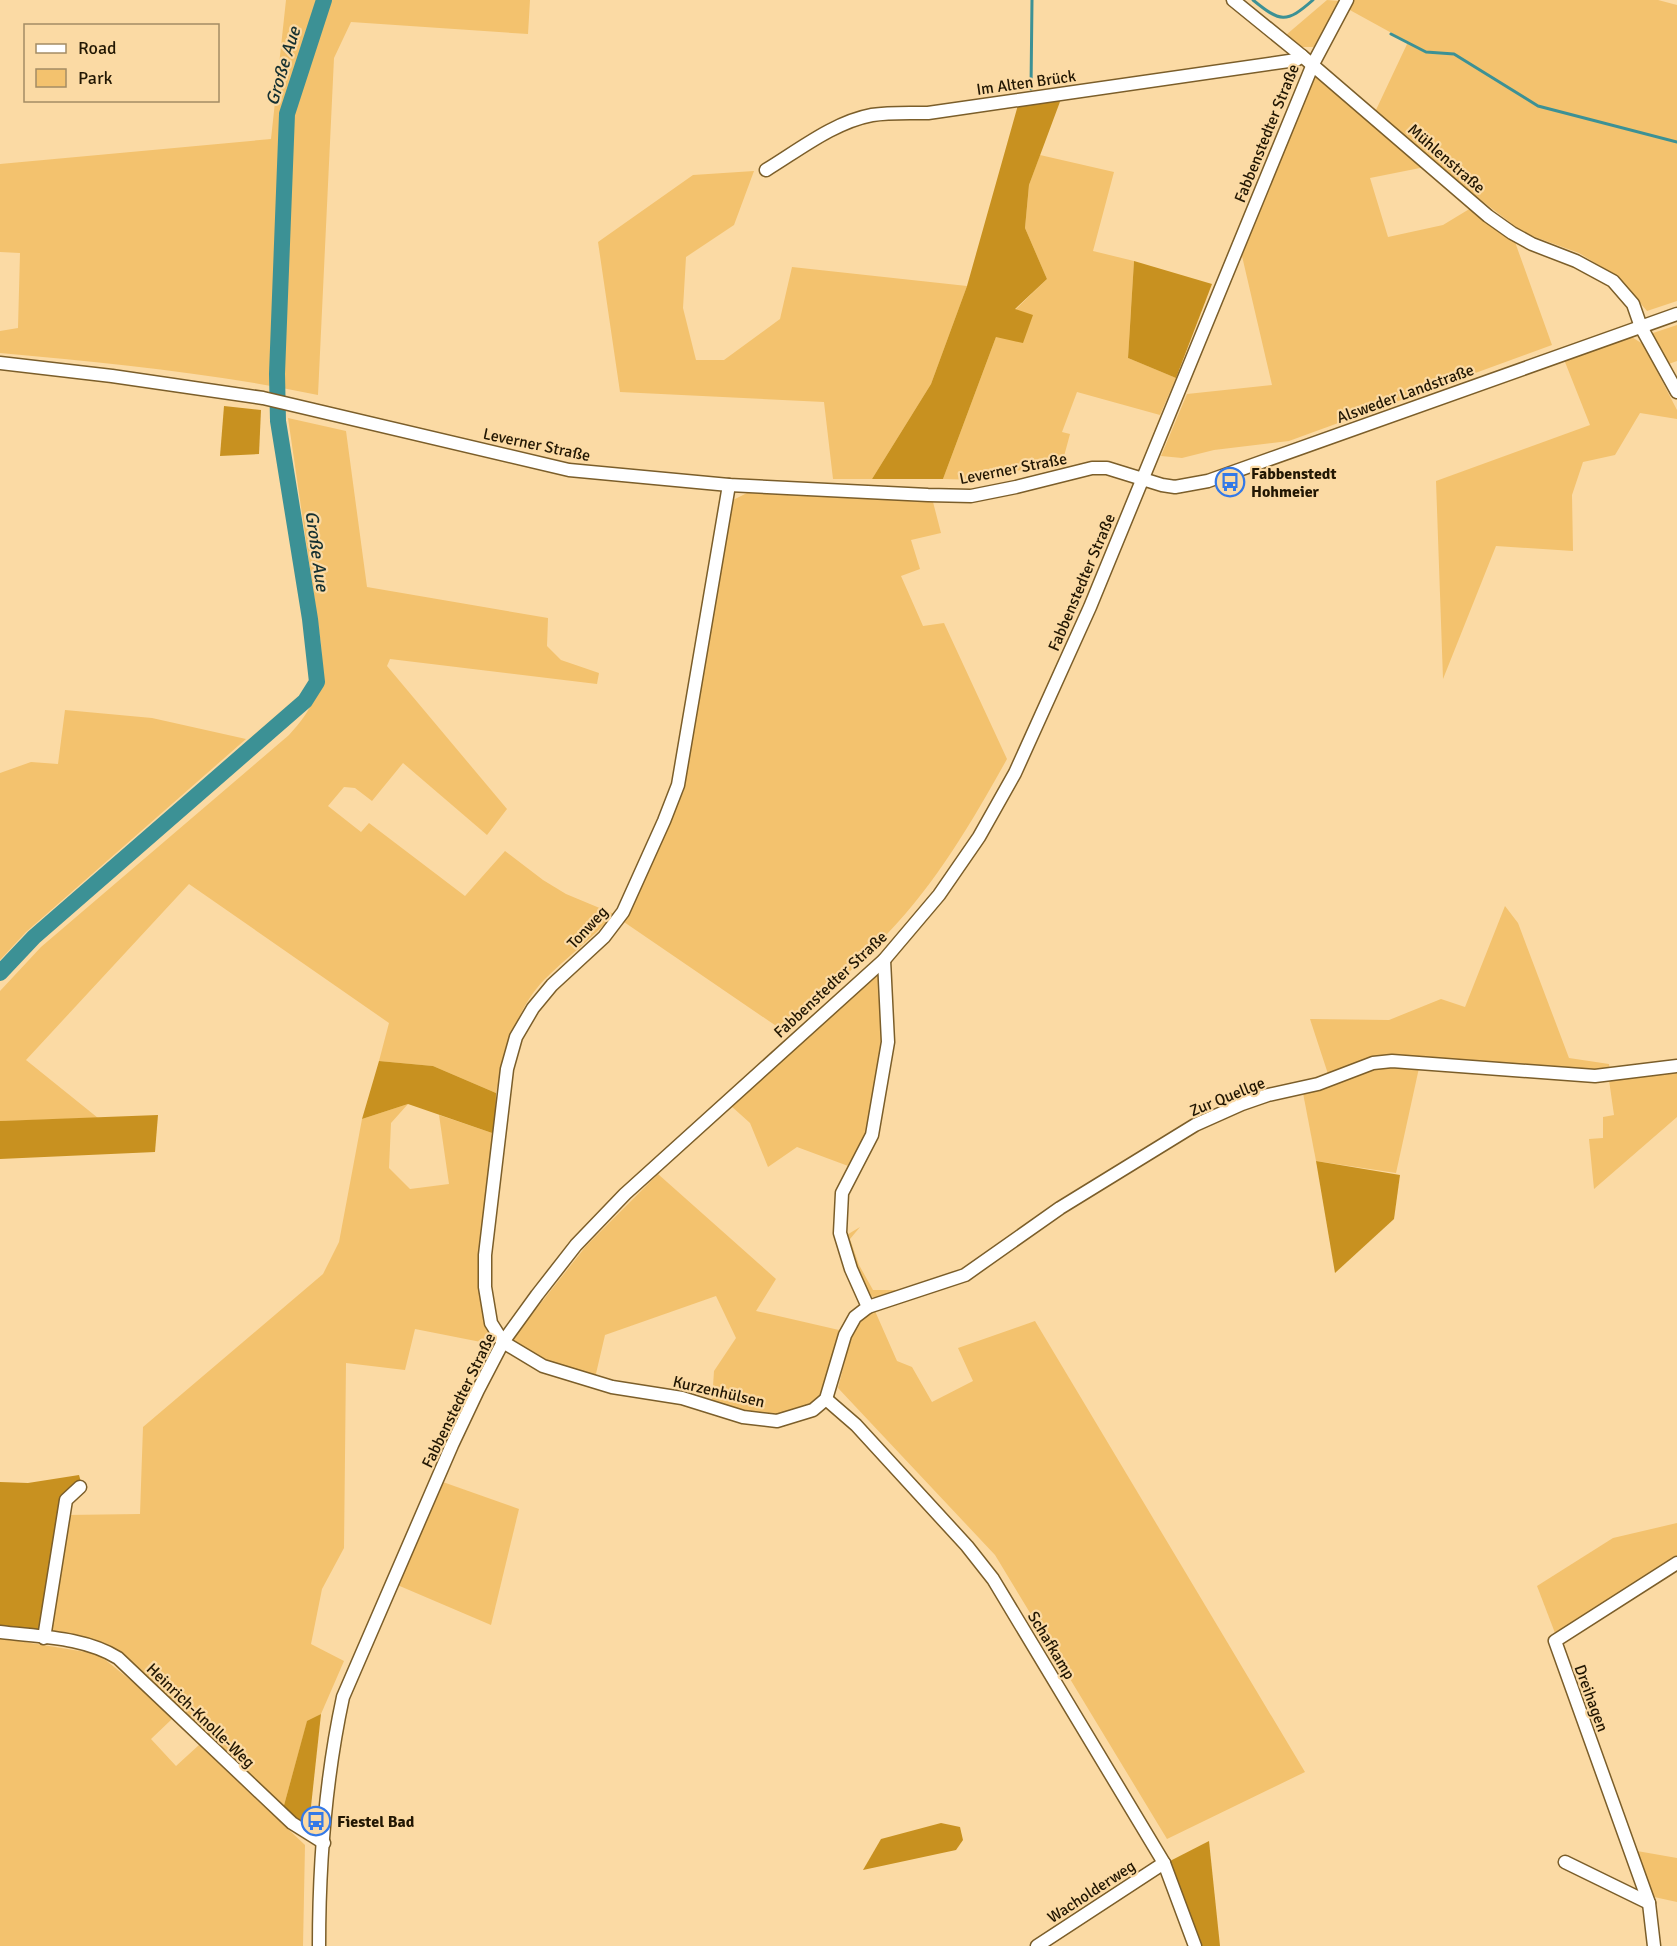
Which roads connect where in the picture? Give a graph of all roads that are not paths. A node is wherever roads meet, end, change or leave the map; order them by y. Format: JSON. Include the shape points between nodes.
{"nodes":[{"id":1,"x":1233,"y":0,"type":"edge"},
{"id":2,"x":1347,"y":0,"type":"edge"},
{"id":3,"x":1302,"y":56,"type":"junction"},
{"id":4,"x":1312,"y":64,"type":"junction"},
{"id":5,"x":766,"y":170,"type":"dead end"},
{"id":6,"x":1677,"y":314,"type":"edge"},
{"id":7,"x":1641,"y":327,"type":"junction"},
{"id":8,"x":0,"y":363,"type":"edge"},
{"id":9,"x":1677,"y":392,"type":"edge"},
{"id":10,"x":1142,"y":478,"type":"junction"},
{"id":11,"x":729,"y":485,"type":"junction"},
{"id":12,"x":884,"y":960,"type":"junction"},
{"id":13,"x":1677,"y":1066,"type":"edge"},
{"id":14,"x":868,"y":1307,"type":"junction"},
{"id":15,"x":503,"y":1342,"type":"junction"},
{"id":16,"x":826,"y":1399,"type":"junction"},
{"id":17,"x":80,"y":1487,"type":"dead end"},
{"id":18,"x":1677,"y":1563,"type":"edge"},
{"id":19,"x":0,"y":1632,"type":"edge"},
{"id":20,"x":44,"y":1638,"type":"junction"},
{"id":21,"x":324,"y":1843,"type":"junction"},
{"id":22,"x":1565,"y":1862,"type":"dead end"},
{"id":23,"x":1164,"y":1863,"type":"junction"},
{"id":24,"x":1649,"y":1903,"type":"junction"},
{"id":25,"x":319,"y":1946,"type":"edge"},
{"id":26,"x":1037,"y":1946,"type":"edge"},
{"id":27,"x":1195,"y":1946,"type":"edge"},
{"id":28,"x":1654,"y":1946,"type":"edge"}],
"edges":[{"from":1,"to":3,"type":"street","name":"Mühlenstraße"},
{"from":2,"to":4,"type":"street","name":"Fabbenstedter Straße"},
{"from":3,"to":4,"type":"street","name":"Mühlenstraße"},
{"from":3,"to":5,"type":"street","name":"Im Alten Brück","via":[[1296,60],[928,113],[874,115],[829,132]]},
{"from":4,"to":7,"type":"street","name":"Mühlenstraße","via":[[1512,233],[1612,281],[1633,304]]},
{"from":4,"to":10,"type":"street","name":"Fabbenstedter Straße"},
{"from":6,"to":7,"type":"street","name":"Alsweder Landstraße"},
{"from":7,"to":9,"type":"street","name":"Mühlenstraße"},
{"from":7,"to":10,"type":"street","name":"Alsweder Landstraße","via":[[1208,481],[1175,487]]},
{"from":8,"to":11,"type":"street","name":"Leverner Straße","via":[[263,398],[569,470]]},
{"from":10,"to":11,"type":"street","name":"Leverner Straße","via":[[1092,468],[971,496]]},
{"from":10,"to":12,"type":"street","name":"Fabbenstedter Straße","via":[[1090,607],[1015,773],[979,837],[939,895]]},
{"from":11,"to":15,"type":"street","name":"Tonweg","via":[[678,785],[623,912],[604,937],[533,1008],[516,1037],[507,1069],[485,1256],[491,1323]]},
{"from":12,"to":14,"type":"street","via":[[888,1042],[872,1135],[842,1193],[840,1233]]},
{"from":12,"to":15,"type":"street","name":"Fabbenstedter Straße","via":[[625,1194],[576,1245]]},
{"from":13,"to":14,"type":"street","name":"Zur Quellge","via":[[1595,1076],[1392,1061],[1373,1063],[1318,1084],[1242,1104],[1195,1125],[1060,1208],[965,1275]]},
{"from":14,"to":16,"type":"street","via":[[855,1317],[845,1335]]},
{"from":15,"to":16,"type":"street","name":"Kurzenhülsen","via":[[543,1366],[612,1387],[682,1398],[743,1417],[777,1420],[813,1410]]},
{"from":15,"to":21,"type":"street","name":"Fabbenstedter Straße","via":[[452,1445],[343,1697]]},
{"from":16,"to":23,"type":"street","name":"Schafkamp","via":[[864,1433],[993,1579]]},
{"from":17,"to":20,"type":"street","via":[[66,1500]]},
{"from":18,"to":24,"type":"street","name":"Dreihagen","via":[[1555,1641]]},
{"from":19,"to":20,"type":"street","name":"Heinrich-Knolle-Weg"},
{"from":20,"to":21,"type":"street","name":"Heinrich-Knolle-Weg","via":[[83,1642],[118,1659],[292,1823]]},
{"from":21,"to":25,"type":"street","name":"Fabbenstedter Straße"},
{"from":22,"to":24,"type":"street"},
{"from":23,"to":26,"type":"street","name":"Wacholderweg"},
{"from":23,"to":27,"type":"street","name":"Schafkamp"},
{"from":24,"to":28,"type":"street","name":"Dreihagen"}]}
